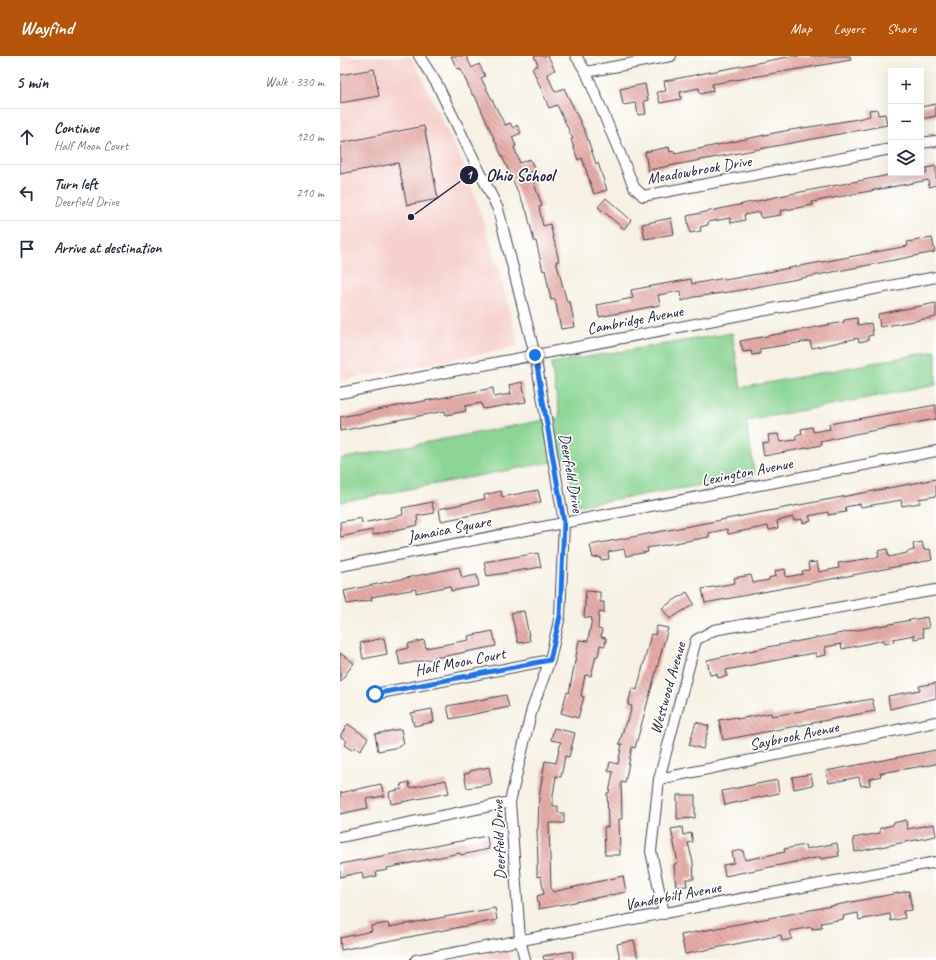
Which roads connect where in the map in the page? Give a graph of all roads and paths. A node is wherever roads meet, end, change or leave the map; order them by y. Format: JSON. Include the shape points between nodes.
{"nodes":[{"id":1,"x":419,"y":56,"type":"edge"},
{"id":2,"x":576,"y":56,"type":"edge"},
{"id":3,"x":671,"y":56,"type":"edge"},
{"id":4,"x":586,"y":72,"type":"junction"},
{"id":5,"x":936,"y":141,"type":"edge"},
{"id":6,"x":924,"y":143,"type":"edge"},
{"id":7,"x":888,"y":150,"type":"edge"},
{"id":8,"x":936,"y":276,"type":"edge"},
{"id":9,"x":535,"y":355,"type":"junction"},
{"id":10,"x":340,"y":393,"type":"edge"},
{"id":11,"x":936,"y":451,"type":"edge"},
{"id":12,"x":564,"y":522,"type":"junction"},
{"id":13,"x":340,"y":566,"type":"edge"},
{"id":14,"x":936,"y":590,"type":"edge"},
{"id":15,"x":550,"y":660,"type":"junction"},
{"id":16,"x":375,"y":694,"type":"dead end"},
{"id":17,"x":936,"y":722,"type":"edge"},
{"id":18,"x":659,"y":779,"type":"junction"},
{"id":19,"x":510,"y":802,"type":"junction"},
{"id":20,"x":340,"y":837,"type":"edge"},
{"id":21,"x":936,"y":862,"type":"edge"},
{"id":22,"x":664,"y":914,"type":"junction"},
{"id":23,"x":520,"y":940,"type":"junction"},
{"id":24,"x":416,"y":960,"type":"edge"},
{"id":25,"x":525,"y":960,"type":"edge"}],
"edges":[{"from":1,"to":9,"type":"street","name":"Deerfield Drive","via":[[437,84],[498,209]]},
{"from":2,"to":4,"type":"street","name":"Meadowbrook Drive"},
{"from":3,"to":4,"type":"street"},
{"from":4,"to":7,"type":"street","name":"Meadowbrook Drive","via":[[634,187],[643,196]]},
{"from":5,"to":6,"type":"street"},
{"from":8,"to":9,"type":"street","name":"Cambridge Avenue"},
{"from":9,"to":10,"type":"street","name":"Cambridge Avenue"},
{"from":9,"to":12,"type":"street","name":"Deerfield Drive"},
{"from":11,"to":12,"type":"street","name":"Lexington Avenue"},
{"from":12,"to":13,"type":"street","name":"Jamaica Square"},
{"from":12,"to":15,"type":"street","name":"Deerfield Drive","via":[[560,616]]},
{"from":14,"to":18,"type":"street","name":"Westwood Avenue","via":[[714,630],[696,640]]},
{"from":15,"to":16,"type":"street","name":"Half Moon Court"},
{"from":15,"to":19,"type":"street","name":"Deerfield Drive","via":[[532,709]]},
{"from":17,"to":18,"type":"street","name":"Saybrook Avenue"},
{"from":18,"to":22,"type":"street","name":"Westwood Avenue","via":[[651,850]]},
{"from":19,"to":20,"type":"street"},
{"from":19,"to":23,"type":"street","name":"Deerfield Drive"},
{"from":21,"to":22,"type":"street","name":"Vanderbilt Avenue"},
{"from":22,"to":23,"type":"street","name":"Vanderbilt Avenue"},
{"from":23,"to":24,"type":"street","name":"Vanderbilt Avenue"},
{"from":23,"to":25,"type":"street","name":"Deerfield Drive"}]}
